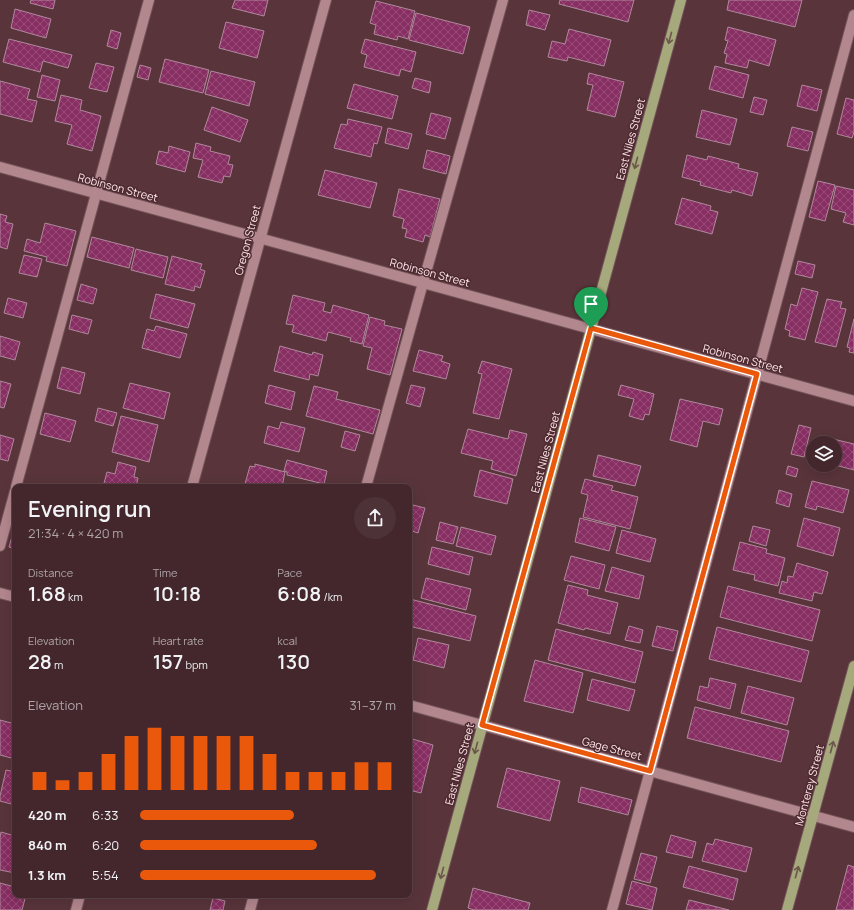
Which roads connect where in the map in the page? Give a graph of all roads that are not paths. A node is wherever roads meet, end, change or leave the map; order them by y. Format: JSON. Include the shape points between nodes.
{"nodes":[{"id":1,"x":149,"y":0,"type":"edge"},
{"id":2,"x":326,"y":0,"type":"edge"},
{"id":3,"x":503,"y":0,"type":"edge"},
{"id":4,"x":681,"y":0,"type":"edge"},
{"id":5,"x":854,"y":15,"type":"edge"},
{"id":6,"x":0,"y":167,"type":"edge"},
{"id":7,"x":97,"y":194,"type":"junction"},
{"id":8,"x":260,"y":238,"type":"junction"},
{"id":9,"x":423,"y":283,"type":"junction"},
{"id":10,"x":591,"y":328,"type":"junction"},
{"id":11,"x":757,"y":374,"type":"junction"},
{"id":12,"x":854,"y":400,"type":"edge"},
{"id":13,"x":17,"y":484,"type":"edge"},
{"id":14,"x":193,"y":484,"type":"edge"},
{"id":15,"x":367,"y":484,"type":"edge"},
{"id":16,"x":12,"y":503,"type":"edge"},
{"id":17,"x":0,"y":546,"type":"edge"},
{"id":18,"x":0,"y":593,"type":"edge"},
{"id":19,"x":12,"y":596,"type":"edge"},
{"id":20,"x":854,"y":666,"type":"edge"},
{"id":21,"x":412,"y":706,"type":"edge"},
{"id":22,"x":482,"y":725,"type":"junction"},
{"id":23,"x":650,"y":771,"type":"junction"},
{"id":24,"x":813,"y":816,"type":"junction"},
{"id":25,"x":854,"y":827,"type":"edge"},
{"id":26,"x":79,"y":898,"type":"edge"},
{"id":27,"x":253,"y":898,"type":"edge"},
{"id":28,"x":76,"y":910,"type":"edge"},
{"id":29,"x":250,"y":910,"type":"edge"},
{"id":30,"x":432,"y":910,"type":"edge"},
{"id":31,"x":612,"y":910,"type":"edge"},
{"id":32,"x":787,"y":910,"type":"edge"}],
"edges":[{"from":1,"to":7,"type":"street"},
{"from":2,"to":8,"type":"street","name":"Oregon Street"},
{"from":3,"to":9,"type":"street"},
{"from":4,"to":10,"type":"main road","name":"East Niles Street","one_way":true},
{"from":5,"to":11,"type":"street"},
{"from":6,"to":7,"type":"street","name":"Robinson Street"},
{"from":7,"to":8,"type":"street","name":"Robinson Street"},
{"from":7,"to":13,"type":"street"},
{"from":8,"to":9,"type":"street","name":"Robinson Street"},
{"from":8,"to":14,"type":"street","name":"Oregon Street"},
{"from":9,"to":10,"type":"street","name":"Robinson Street"},
{"from":9,"to":15,"type":"street"},
{"from":10,"to":11,"type":"street","name":"Robinson Street"},
{"from":10,"to":22,"type":"main road","name":"East Niles Street"},
{"from":11,"to":12,"type":"street","name":"Robinson Street"},
{"from":11,"to":23,"type":"street"},
{"from":16,"to":17,"type":"street"},
{"from":18,"to":19,"type":"street"},
{"from":24,"to":20,"type":"main road","name":"Monterey Street","one_way":true},
{"from":21,"to":22,"type":"street","name":"Gage Street"},
{"from":22,"to":23,"type":"street","name":"Gage Street"},
{"from":22,"to":30,"type":"main road","name":"East Niles Street","one_way":true},
{"from":23,"to":24,"type":"street","name":"Gage Street"},
{"from":23,"to":31,"type":"street"},
{"from":24,"to":25,"type":"street","name":"Gage Street"},
{"from":32,"to":24,"type":"main road","name":"Monterey Street","one_way":true},
{"from":26,"to":28,"type":"street"},
{"from":27,"to":29,"type":"street"}]}
